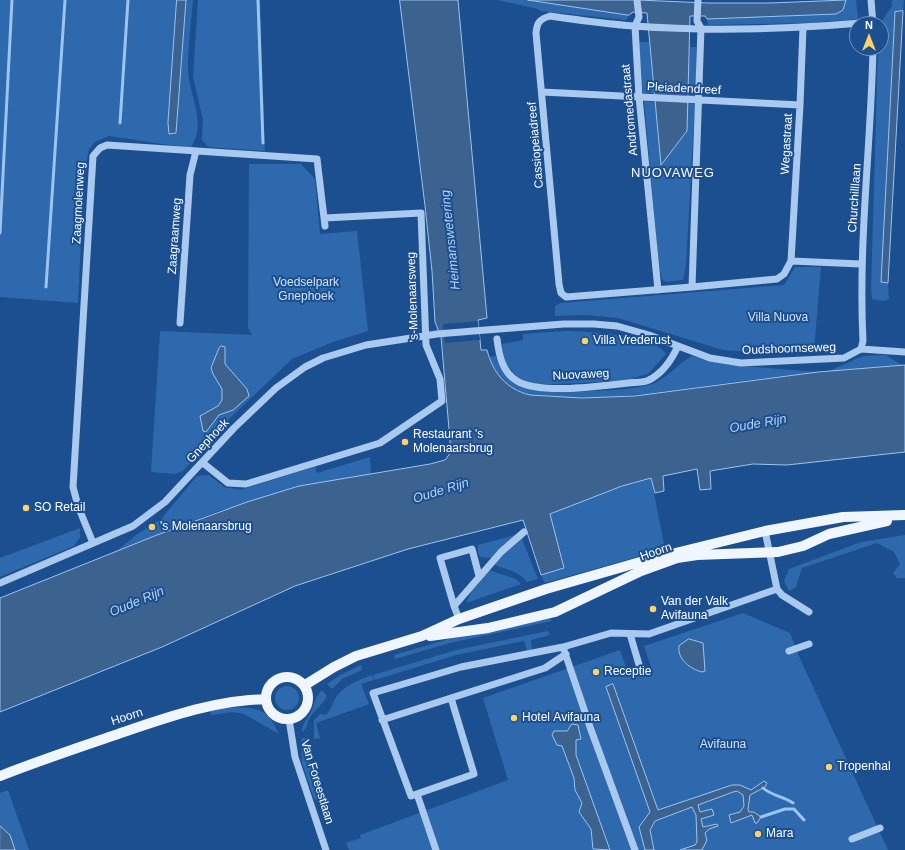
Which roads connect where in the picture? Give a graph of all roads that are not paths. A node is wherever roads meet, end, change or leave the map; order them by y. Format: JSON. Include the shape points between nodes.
{"nodes":[{"id":1,"x":637,"y":0,"type":"edge"},
{"id":2,"x":698,"y":0,"type":"edge"},
{"id":3,"x":871,"y":0,"type":"edge"},
{"id":4,"x":872,"y":16,"type":"edge"},
{"id":5,"x":699,"y":25,"type":"junction"},
{"id":6,"x":849,"y":25,"type":"edge"},
{"id":7,"x":635,"y":26,"type":"junction"},
{"id":8,"x":803,"y":28,"type":"junction"},
{"id":9,"x":873,"y":56,"type":"edge"},
{"id":10,"x":542,"y":92,"type":"junction"},
{"id":11,"x":639,"y":97,"type":"junction"},
{"id":12,"x":700,"y":101,"type":"junction"},
{"id":13,"x":800,"y":105,"type":"junction"},
{"id":14,"x":196,"y":151,"type":"junction"},
{"id":15,"x":325,"y":218,"type":"junction"},
{"id":16,"x":325,"y":226,"type":"dead end"},
{"id":17,"x":792,"y":261,"type":"junction"},
{"id":18,"x":862,"y":264,"type":"junction"},
{"id":19,"x":692,"y":287,"type":"junction"},
{"id":20,"x":658,"y":290,"type":"junction"},
{"id":21,"x":180,"y":323,"type":"dead end"},
{"id":22,"x":437,"y":334,"type":"joint"},
{"id":23,"x":497,"y":339,"type":"dead end"},
{"id":24,"x":678,"y":346,"type":"junction"},
{"id":25,"x":861,"y":349,"type":"junction"},
{"id":26,"x":905,"y":352,"type":"edge"},
{"id":27,"x":203,"y":463,"type":"junction"},
{"id":28,"x":905,"y":516,"type":"edge"},
{"id":29,"x":765,"y":531,"type":"junction"},
{"id":30,"x":524,"y":532,"type":"dead end"},
{"id":31,"x":93,"y":543,"type":"junction"},
{"id":32,"x":769,"y":553,"type":"junction"},
{"id":33,"x":479,"y":576,"type":"junction"},
{"id":34,"x":0,"y":583,"type":"edge"},
{"id":35,"x":777,"y":590,"type":"junction"},
{"id":36,"x":454,"y":606,"type":"junction"},
{"id":37,"x":809,"y":612,"type":"dead end"},
{"id":38,"x":459,"y":619,"type":"junction"},
{"id":39,"x":630,"y":634,"type":"junction"},
{"id":40,"x":422,"y":636,"type":"junction"},
{"id":41,"x":809,"y":644,"type":"dead end"},
{"id":42,"x":564,"y":650,"type":"junction"},
{"id":43,"x":789,"y":651,"type":"dead end"},
{"id":44,"x":640,"y":668,"type":"dead end"},
{"id":45,"x":305,"y":686,"type":"junction"},
{"id":46,"x":451,"y":698,"type":"junction"},
{"id":47,"x":266,"y":699,"type":"junction"},
{"id":48,"x":289,"y":719,"type":"junction"},
{"id":49,"x":382,"y":720,"type":"junction"},
{"id":50,"x":0,"y":776,"type":"edge"},
{"id":51,"x":417,"y":794,"type":"junction"},
{"id":52,"x":880,"y":828,"type":"dead end"},
{"id":53,"x":852,"y":839,"type":"dead end"},
{"id":54,"x":326,"y":850,"type":"edge"},
{"id":55,"x":436,"y":850,"type":"edge"},
{"id":56,"x":635,"y":850,"type":"edge"}],
"edges":[{"from":1,"to":7,"type":"street","name":"Andromedastraat","via":[[639,17]]},
{"from":2,"to":5,"type":"street"},
{"from":3,"to":4,"type":"street"},
{"from":5,"to":7,"type":"street","name":"Cassiopeiadreef","via":[[690,28]]},
{"from":5,"to":8,"type":"street","name":"Cassiopeiadreef"},
{"from":5,"to":12,"type":"street"},
{"from":6,"to":8,"type":"street","name":"Cassiopeiadreef"},
{"from":7,"to":10,"type":"street","name":"Cassiopeiadreef","via":[[550,16],[541,19],[537,24],[536,33]]},
{"from":7,"to":11,"type":"street","name":"Andromedastraat"},
{"from":8,"to":13,"type":"street","name":"Wegastraat"},
{"from":9,"to":18,"type":"street","name":"Churchilllaan"},
{"from":10,"to":11,"type":"street","name":"Pleiadendreef"},
{"from":10,"to":20,"type":"street","name":"Cassiopeiadreef","via":[[561,293],[573,298]]},
{"from":11,"to":12,"type":"street","name":"Pleiadendreef"},
{"from":11,"to":20,"type":"street","name":"Andromedastraat"},
{"from":12,"to":13,"type":"street","name":"Pleiadendreef"},
{"from":12,"to":19,"type":"street"},
{"from":13,"to":17,"type":"street","name":"Wegastraat"},
{"from":14,"to":15,"type":"street","name":"Zaagmolenweg","via":[[317,159]]},
{"from":14,"to":21,"type":"street","name":"Zaagraamweg","via":[[190,175]]},
{"from":14,"to":31,"type":"street","name":"Zaagmolenweg","via":[[107,146],[100,148],[93,156],[73,487]]},
{"from":15,"to":16,"type":"street","name":"Zaagmolenweg"},
{"from":15,"to":27,"type":"street","name":"'s-Molenaarsweg","via":[[422,213],[426,345],[440,379],[442,401],[380,443],[246,484],[228,483]]},
{"from":17,"to":18,"type":"street"},
{"from":17,"to":19,"type":"street","name":"Cassiopeiadreef","via":[[784,274],[777,279]]},
{"from":18,"to":25,"type":"street","name":"Churchilllaan"},
{"from":19,"to":20,"type":"street","name":"Cassiopeiadreef"},
{"from":22,"to":24,"type":"street","name":"Oudshoornseweg","via":[[564,324],[617,326]]},
{"from":22,"to":27,"type":"street","name":"Gnephoek","via":[[366,345],[323,358],[305,367],[276,388],[234,428]]},
{"from":23,"to":24,"type":"street","name":"Nuovaweg","via":[[502,363],[516,381],[527,386],[548,388],[595,387],[649,381],[671,361]]},
{"from":24,"to":25,"type":"street","name":"Oudshoornseweg","via":[[710,358],[741,363],[844,358]]},
{"from":25,"to":26,"type":"street"},
{"from":27,"to":31,"type":"street","name":"Gnephoek","via":[[157,509],[132,526]]},
{"from":28,"to":29,"type":"main road","name":"Hoorn","via":[[843,517]]},
{"from":28,"to":32,"type":"main road","name":"Hoorn","via":[[829,534],[803,546]]},
{"from":29,"to":32,"type":"street"},
{"from":29,"to":38,"type":"main road","name":"Hoorn","via":[[647,560],[546,589]]},
{"from":30,"to":33,"type":"street"},
{"from":31,"to":34,"type":"street","name":"Gnephoek"},
{"from":32,"to":35,"type":"street"},
{"from":32,"to":40,"type":"main road","name":"Hoorn","via":[[677,558],[641,571],[555,612],[469,631]]},
{"from":33,"to":36,"type":"street"},
{"from":33,"to":36,"type":"street","via":[[472,549],[440,558]]},
{"from":35,"to":37,"type":"street"},
{"from":35,"to":39,"type":"street","via":[[649,634]]},
{"from":36,"to":38,"type":"street"},
{"from":38,"to":40,"type":"main road","name":"Hoorn"},
{"from":39,"to":42,"type":"street","via":[[611,633]]},
{"from":39,"to":44,"type":"street"},
{"from":40,"to":45,"type":"main road","name":"Hoorn","via":[[356,656]]},
{"from":41,"to":43,"type":"street"},
{"from":42,"to":46,"type":"street","via":[[545,668]]},
{"from":42,"to":49,"type":"street","via":[[461,667],[373,693]]},
{"from":42,"to":56,"type":"street"},
{"from":45,"to":47,"type":"main road","via":[[291,677],[279,678],[269,686]]},
{"from":45,"to":48,"type":"main road","via":[[309,698],[307,707],[302,714]]},
{"from":46,"to":49,"type":"street"},
{"from":46,"to":51,"type":"street","via":[[474,774]]},
{"from":47,"to":48,"type":"main road","via":[[273,714]]},
{"from":47,"to":50,"type":"main road","name":"Hoorn","via":[[213,704],[135,728]]},
{"from":48,"to":54,"type":"street","name":"Van Foreestlaan","via":[[295,757]]},
{"from":49,"to":51,"type":"street","via":[[411,796]]},
{"from":51,"to":55,"type":"street"},
{"from":52,"to":53,"type":"street"}]}
